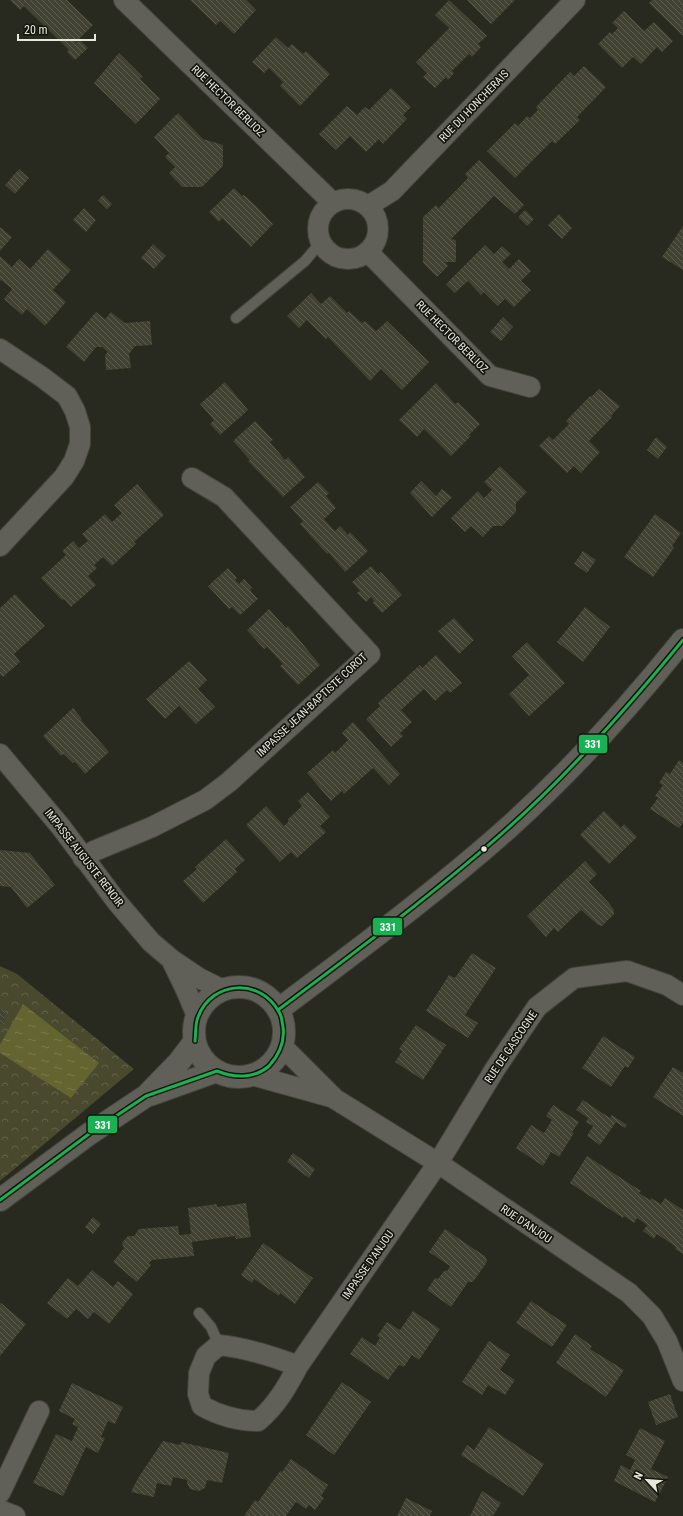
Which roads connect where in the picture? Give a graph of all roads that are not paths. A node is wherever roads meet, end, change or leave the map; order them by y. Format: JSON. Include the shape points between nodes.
{"nodes":[{"id":1,"x":124,"y":0,"type":"edge"},
{"id":2,"x":575,"y":0,"type":"edge"},
{"id":3,"x":332,"y":203,"type":"junction"},
{"id":4,"x":368,"y":206,"type":"junction"},
{"id":5,"x":321,"y":242,"type":"junction"},
{"id":6,"x":368,"y":252,"type":"junction"},
{"id":7,"x":236,"y":318,"type":"dead end"},
{"id":8,"x":0,"y":349,"type":"edge"},
{"id":9,"x":530,"y":387,"type":"dead end"},
{"id":10,"x":192,"y":478,"type":"dead end"},
{"id":11,"x":0,"y":546,"type":"edge"},
{"id":12,"x":683,"y":640,"type":"edge"},
{"id":13,"x":0,"y":754,"type":"edge"},
{"id":14,"x":83,"y":858,"type":"junction"},
{"id":15,"x":171,"y":959,"type":"junction"},
{"id":16,"x":223,"y":990,"type":"junction"},
{"id":17,"x":683,"y":995,"type":"edge"},
{"id":18,"x":278,"y":1010,"type":"junction"},
{"id":19,"x":197,"y":1016,"type":"junction"},
{"id":20,"x":195,"y":1042,"type":"junction"},
{"id":21,"x":282,"y":1046,"type":"junction"},
{"id":22,"x":217,"y":1071,"type":"junction"},
{"id":23,"x":252,"y":1075,"type":"junction"},
{"id":24,"x":146,"y":1096,"type":"junction"},
{"id":25,"x":335,"y":1098,"type":"junction"},
{"id":26,"x":438,"y":1163,"type":"junction"},
{"id":27,"x":0,"y":1200,"type":"edge"},
{"id":28,"x":199,"y":1314,"type":"dead end"},
{"id":29,"x":219,"y":1345,"type":"junction"},
{"id":30,"x":298,"y":1366,"type":"junction"},
{"id":31,"x":683,"y":1381,"type":"edge"},
{"id":32,"x":39,"y":1411,"type":"dead end"},
{"id":33,"x":0,"y":1493,"type":"edge"},
{"id":34,"x":0,"y":1510,"type":"edge"},
{"id":35,"x":15,"y":1516,"type":"edge"}],
"edges":[{"from":1,"to":3,"type":"street","name":"RUE HECTOR BERLIOZ"},
{"from":2,"to":4,"type":"street","name":"RUE DU HONCHERAIS","via":[[392,191]]},
{"from":3,"to":4,"type":"street","via":[[341,199],[351,199]]},
{"from":3,"to":5,"type":"street","via":[[321,216],[318,225]]},
{"from":4,"to":6,"type":"street","via":[[378,224],[378,234]]},
{"from":5,"to":6,"type":"street","via":[[326,250],[342,258],[351,259]]},
{"from":5,"to":7,"type":"lane","via":[[305,261]]},
{"from":6,"to":9,"type":"street","name":"RUE HECTOR BERLIOZ","via":[[490,376]]},
{"from":8,"to":11,"type":"street","via":[[67,396],[80,427],[80,444],[74,461],[64,477]]},
{"from":10,"to":14,"type":"street","name":"IMPASSE JEAN-BAPTISTE COROT","via":[[224,497],[370,654],[229,782],[205,800]]},
{"from":12,"to":18,"type":"street","via":[[662,667],[581,756],[508,828],[414,906]]},
{"from":13,"to":14,"type":"street","name":"IMPASSE AUGUSTE RENOIR","via":[[61,827]]},
{"from":14,"to":15,"type":"street","name":"IMPASSE AUGUSTE RENOIR","via":[[151,942]]},
{"from":15,"to":16,"type":"street","name":"IMPASSE AUGUSTE RENOIR"},
{"from":15,"to":19,"type":"street","name":"IMPASSE AUGUSTE RENOIR"},
{"from":16,"to":18,"type":"street","via":[[240,987],[254,990],[268,997]]},
{"from":16,"to":19,"type":"street","via":[[210,998]]},
{"from":17,"to":26,"type":"street","name":"RUE DE GASCOGNE","via":[[667,985],[627,971],[574,978],[537,1007],[495,1069]]},
{"from":18,"to":21,"type":"street","via":[[284,1029]]},
{"from":19,"to":20,"type":"street"},
{"from":20,"to":22,"type":"street","via":[[202,1057]]},
{"from":20,"to":24,"type":"street"},
{"from":21,"to":23,"type":"street","via":[[271,1063]]},
{"from":21,"to":25,"type":"street","name":"RUE D'ANJOU"},
{"from":22,"to":23,"type":"street","via":[[230,1076]]},
{"from":22,"to":24,"type":"street"},
{"from":23,"to":25,"type":"street","name":"RUE D'ANJOU"},
{"from":24,"to":27,"type":"street","via":[[89,1134]]},
{"from":25,"to":26,"type":"street","name":"RUE D'ANJOU"},
{"from":26,"to":30,"type":"street","name":"IMPASSE D'ANJOU"},
{"from":26,"to":31,"type":"street","name":"RUE D'ANJOU","via":[[629,1293],[652,1316],[667,1341]]},
{"from":28,"to":29,"type":"lane","via":[[211,1327]]},
{"from":29,"to":30,"type":"street","via":[[271,1355]]},
{"from":29,"to":30,"type":"street","name":"IMPASSE D'ANJOU","via":[[206,1356],[199,1372],[198,1394],[202,1406],[215,1414],[241,1421],[258,1421],[271,1410]]},
{"from":32,"to":33,"type":"street"},
{"from":34,"to":35,"type":"street"}]}
